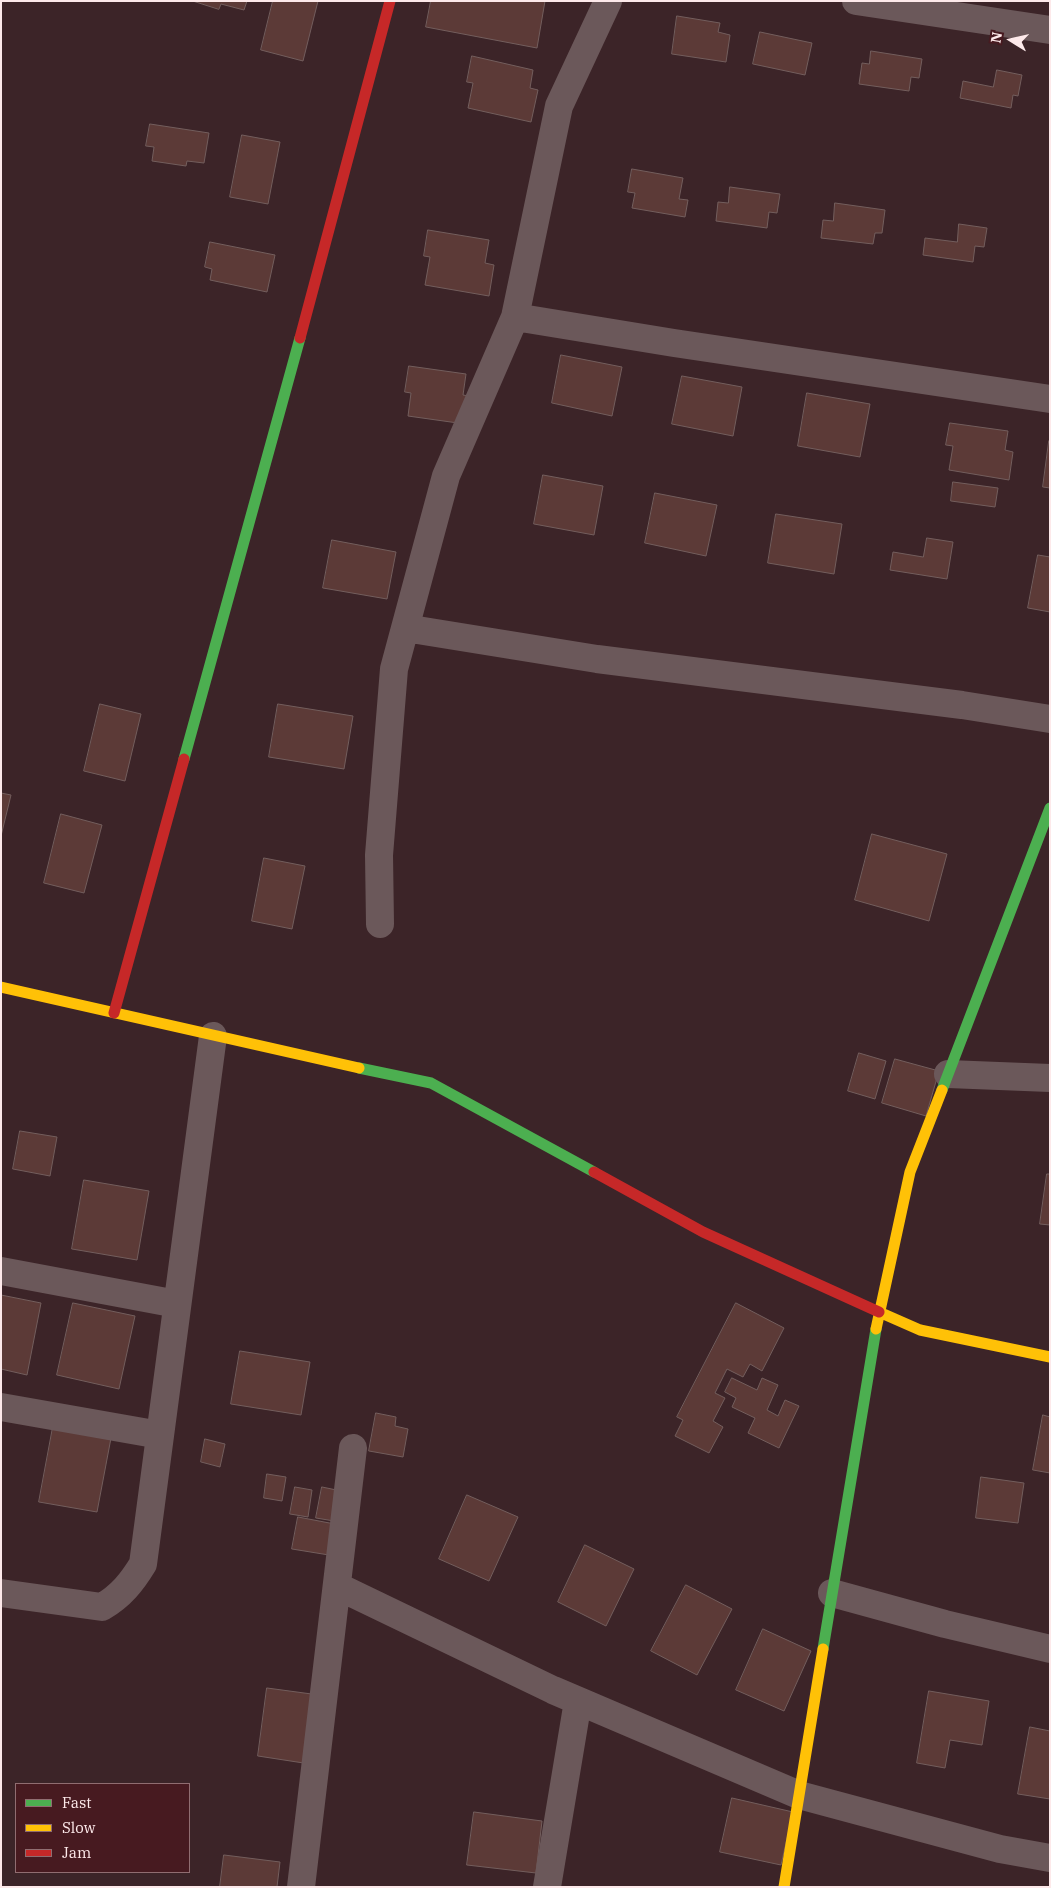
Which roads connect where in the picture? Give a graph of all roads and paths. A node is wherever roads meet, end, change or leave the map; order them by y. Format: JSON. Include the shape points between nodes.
{"nodes":[{"id":1,"x":390,"y":1,"type":"edge"},
{"id":2,"x":608,"y":1,"type":"edge"},
{"id":3,"x":856,"y":1,"type":"edge"},
{"id":4,"x":1050,"y":30,"type":"edge"},
{"id":5,"x":515,"y":317,"type":"junction"},
{"id":6,"x":1050,"y":399,"type":"edge"},
{"id":7,"x":405,"y":628,"type":"junction"},
{"id":8,"x":1050,"y":719,"type":"edge"},
{"id":9,"x":1050,"y":808,"type":"edge"},
{"id":10,"x":380,"y":924,"type":"dead end"},
{"id":11,"x":1,"y":987,"type":"edge"},
{"id":12,"x":114,"y":1013,"type":"junction"},
{"id":13,"x":212,"y":1036,"type":"junction"},
{"id":14,"x":948,"y":1074,"type":"junction"},
{"id":15,"x":1050,"y":1078,"type":"edge"},
{"id":16,"x":1,"y":1271,"type":"edge"},
{"id":17,"x":177,"y":1304,"type":"junction"},
{"id":18,"x":879,"y":1311,"type":"junction"},
{"id":19,"x":1050,"y":1357,"type":"edge"},
{"id":20,"x":1,"y":1407,"type":"edge"},
{"id":21,"x":160,"y":1435,"type":"junction"},
{"id":22,"x":353,"y":1448,"type":"dead end"},
{"id":23,"x":337,"y":1586,"type":"junction"},
{"id":24,"x":1,"y":1593,"type":"edge"},
{"id":25,"x":832,"y":1593,"type":"junction"},
{"id":26,"x":1050,"y":1649,"type":"edge"},
{"id":27,"x":578,"y":1701,"type":"junction"},
{"id":28,"x":799,"y":1795,"type":"junction"},
{"id":29,"x":1050,"y":1858,"type":"edge"},
{"id":30,"x":301,"y":1887,"type":"edge"},
{"id":31,"x":547,"y":1887,"type":"edge"},
{"id":32,"x":784,"y":1887,"type":"edge"}],
"edges":[{"from":1,"to":12,"type":"street"},
{"from":2,"to":5,"type":"street","via":[[559,106]]},
{"from":3,"to":4,"type":"street"},
{"from":5,"to":6,"type":"street"},
{"from":5,"to":7,"type":"street","via":[[446,476]]},
{"from":7,"to":8,"type":"street","via":[[597,659]]},
{"from":7,"to":10,"type":"street","via":[[394,668],[379,855]]},
{"from":9,"to":14,"type":"street"},
{"from":11,"to":12,"type":"street"},
{"from":12,"to":13,"type":"street"},
{"from":13,"to":17,"type":"street"},
{"from":13,"to":18,"type":"street","via":[[431,1083],[703,1232]]},
{"from":14,"to":15,"type":"street"},
{"from":14,"to":18,"type":"street","via":[[910,1172]]},
{"from":16,"to":17,"type":"street"},
{"from":17,"to":21,"type":"street"},
{"from":18,"to":19,"type":"street","via":[[920,1330]]},
{"from":18,"to":25,"type":"street"},
{"from":20,"to":21,"type":"street"},
{"from":21,"to":24,"type":"street","via":[[143,1564],[120,1595],[102,1606]]},
{"from":22,"to":23,"type":"street"},
{"from":23,"to":27,"type":"street"},
{"from":23,"to":30,"type":"street"},
{"from":25,"to":26,"type":"street"},
{"from":25,"to":28,"type":"street"},
{"from":27,"to":28,"type":"street"},
{"from":27,"to":31,"type":"street"},
{"from":28,"to":29,"type":"street","via":[[1000,1849]]},
{"from":28,"to":32,"type":"street"}]}
